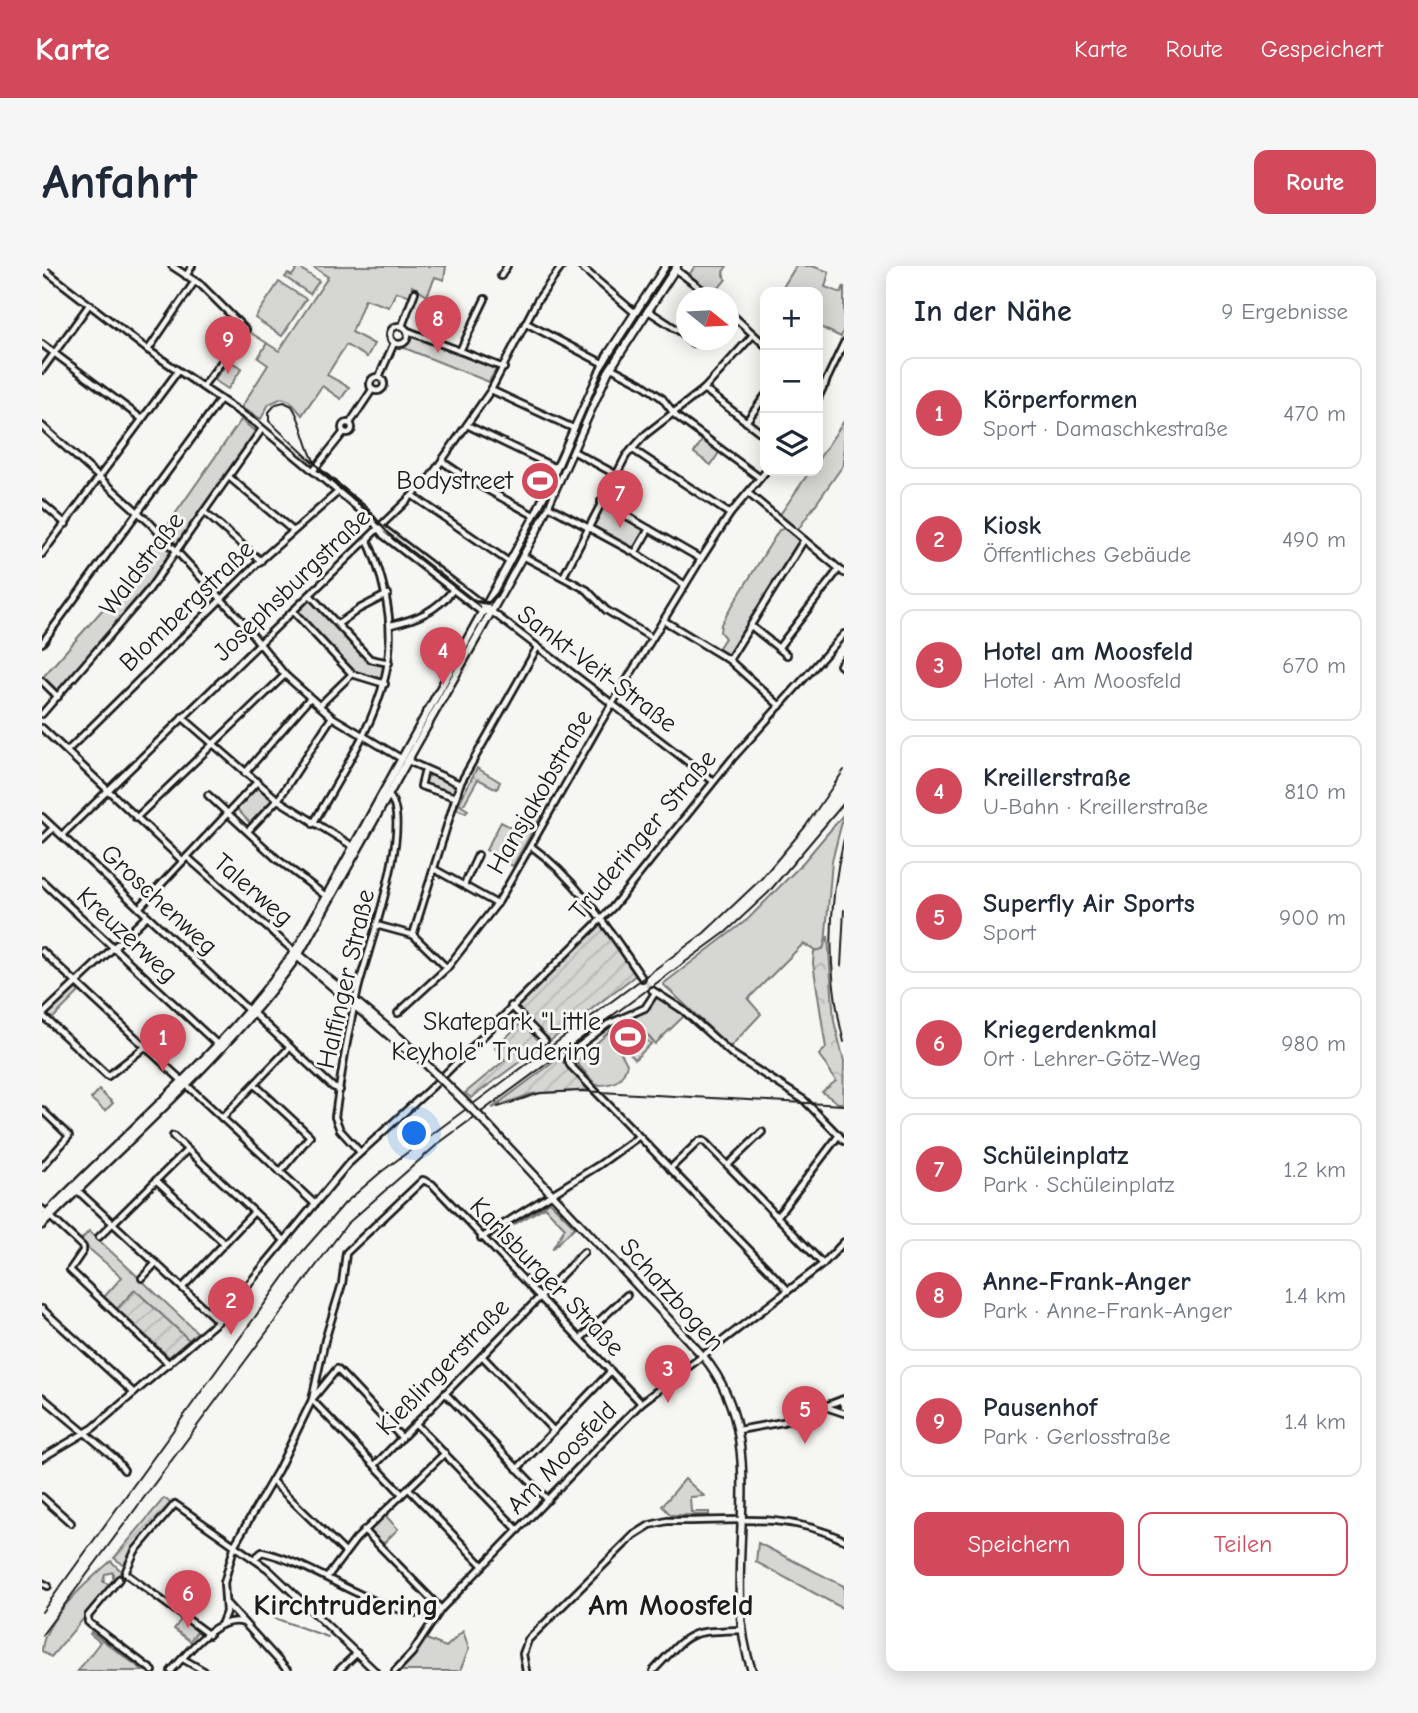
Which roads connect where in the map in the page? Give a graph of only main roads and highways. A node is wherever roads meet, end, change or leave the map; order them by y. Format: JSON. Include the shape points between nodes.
{"nodes":[{"id":1,"x":666,"y":266,"type":"edge"},
{"id":2,"x":676,"y":267,"type":"edge"},
{"id":3,"x":486,"y":610,"type":"junction"},
{"id":4,"x":385,"y":799,"type":"junction"},
{"id":5,"x":297,"y":954,"type":"junction"},
{"id":6,"x":251,"y":1012,"type":"junction"},
{"id":7,"x":183,"y":1082,"type":"junction"},
{"id":8,"x":45,"y":1214,"type":"edge"},
{"id":9,"x":42,"y":1225,"type":"edge"},
{"id":10,"x":752,"y":1671,"type":"edge"}],
"edges":[{"from":1,"to":3,"type":"main road","via":[[602,364],[535,516]]},
{"from":2,"to":3,"type":"main road","via":[[611,366],[550,507]]},
{"from":3,"to":4,"type":"main road"},
{"from":4,"to":5,"type":"main road"},
{"from":4,"to":5,"type":"main road"},
{"from":5,"to":6,"type":"main road"},
{"from":5,"to":10,"type":"main road","name":"Schatzbogen","bridge":true,"via":[[416,1055],[482,1119],[703,1356],[727,1392],[739,1430],[743,1630]]},
{"from":6,"to":7,"type":"main road"},
{"from":6,"to":7,"type":"main road"},
{"from":7,"to":8,"type":"main road"},
{"from":7,"to":8,"type":"main road","via":[[78,1190]]},
{"from":8,"to":9,"type":"main road"}]}
